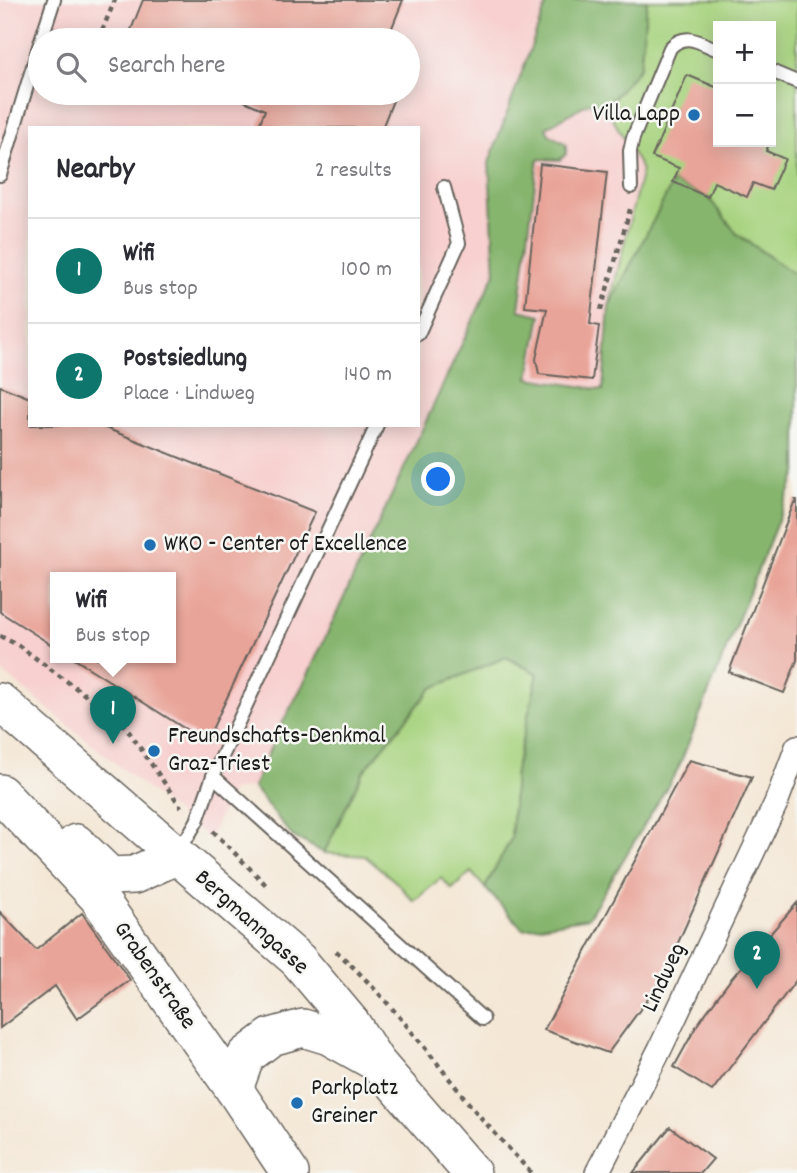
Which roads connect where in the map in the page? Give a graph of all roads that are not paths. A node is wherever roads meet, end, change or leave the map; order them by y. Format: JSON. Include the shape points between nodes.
{"nodes":[{"id":1,"x":54,"y":0,"type":"edge"},
{"id":2,"x":45,"y":28,"type":"edge"},
{"id":3,"x":713,"y":48,"type":"edge"},
{"id":4,"x":776,"y":73,"type":"edge"},
{"id":5,"x":797,"y":82,"type":"edge"},
{"id":6,"x":28,"y":84,"type":"edge"},
{"id":7,"x":0,"y":175,"type":"edge"},
{"id":8,"x":444,"y":187,"type":"dead end"},
{"id":9,"x":631,"y":187,"type":"road end"},
{"id":10,"x":420,"y":330,"type":"edge"},
{"id":11,"x":376,"y":427,"type":"edge"},
{"id":12,"x":0,"y":702,"type":"edge"},
{"id":13,"x":797,"y":747,"type":"edge"},
{"id":14,"x":213,"y":776,"type":"junction"},
{"id":15,"x":0,"y":777,"type":"edge"},
{"id":16,"x":797,"y":786,"type":"edge"},
{"id":17,"x":0,"y":793,"type":"edge"},
{"id":18,"x":776,"y":803,"type":"junction"},
{"id":19,"x":176,"y":856,"type":"junction"},
{"id":20,"x":483,"y":1019,"type":"dead end"},
{"id":21,"x":376,"y":1062,"type":"junction"},
{"id":22,"x":234,"y":1089,"type":"junction"},
{"id":23,"x":290,"y":1173,"type":"edge"},
{"id":24,"x":472,"y":1173,"type":"edge"},
{"id":25,"x":597,"y":1173,"type":"edge"}],
"edges":[{"from":1,"to":2,"type":"lane"},
{"from":3,"to":9,"type":"lane","via":[[688,38],[670,48],[633,138]]},
{"from":4,"to":5,"type":"lane"},
{"from":6,"to":7,"type":"lane"},
{"from":8,"to":10,"type":"lane","via":[[459,243]]},
{"from":11,"to":14,"type":"lane"},
{"from":12,"to":19,"type":"main road","name":"Bergmanngasse"},
{"from":13,"to":18,"type":"street","name":"Lindweg"},
{"from":14,"to":19,"type":"lane","via":[[197,821]]},
{"from":14,"to":20,"type":"lane"},
{"from":15,"to":19,"type":"main road","via":[[16,784],[110,876],[134,875]]},
{"from":16,"to":18,"type":"street","name":"Lindweg"},
{"from":17,"to":22,"type":"main road","name":"Grabenstraße","via":[[97,896]]},
{"from":18,"to":25,"type":"street","name":"Lindweg"},
{"from":19,"to":21,"type":"main road","name":"Bergmanngasse","via":[[298,960],[351,1023]]},
{"from":21,"to":22,"type":"main road","via":[[330,1036],[303,1028],[271,1037],[246,1056]]},
{"from":21,"to":24,"type":"main road","name":"Bergmanngasse"},
{"from":22,"to":23,"type":"main road","name":"Grabenstraße"}]}
